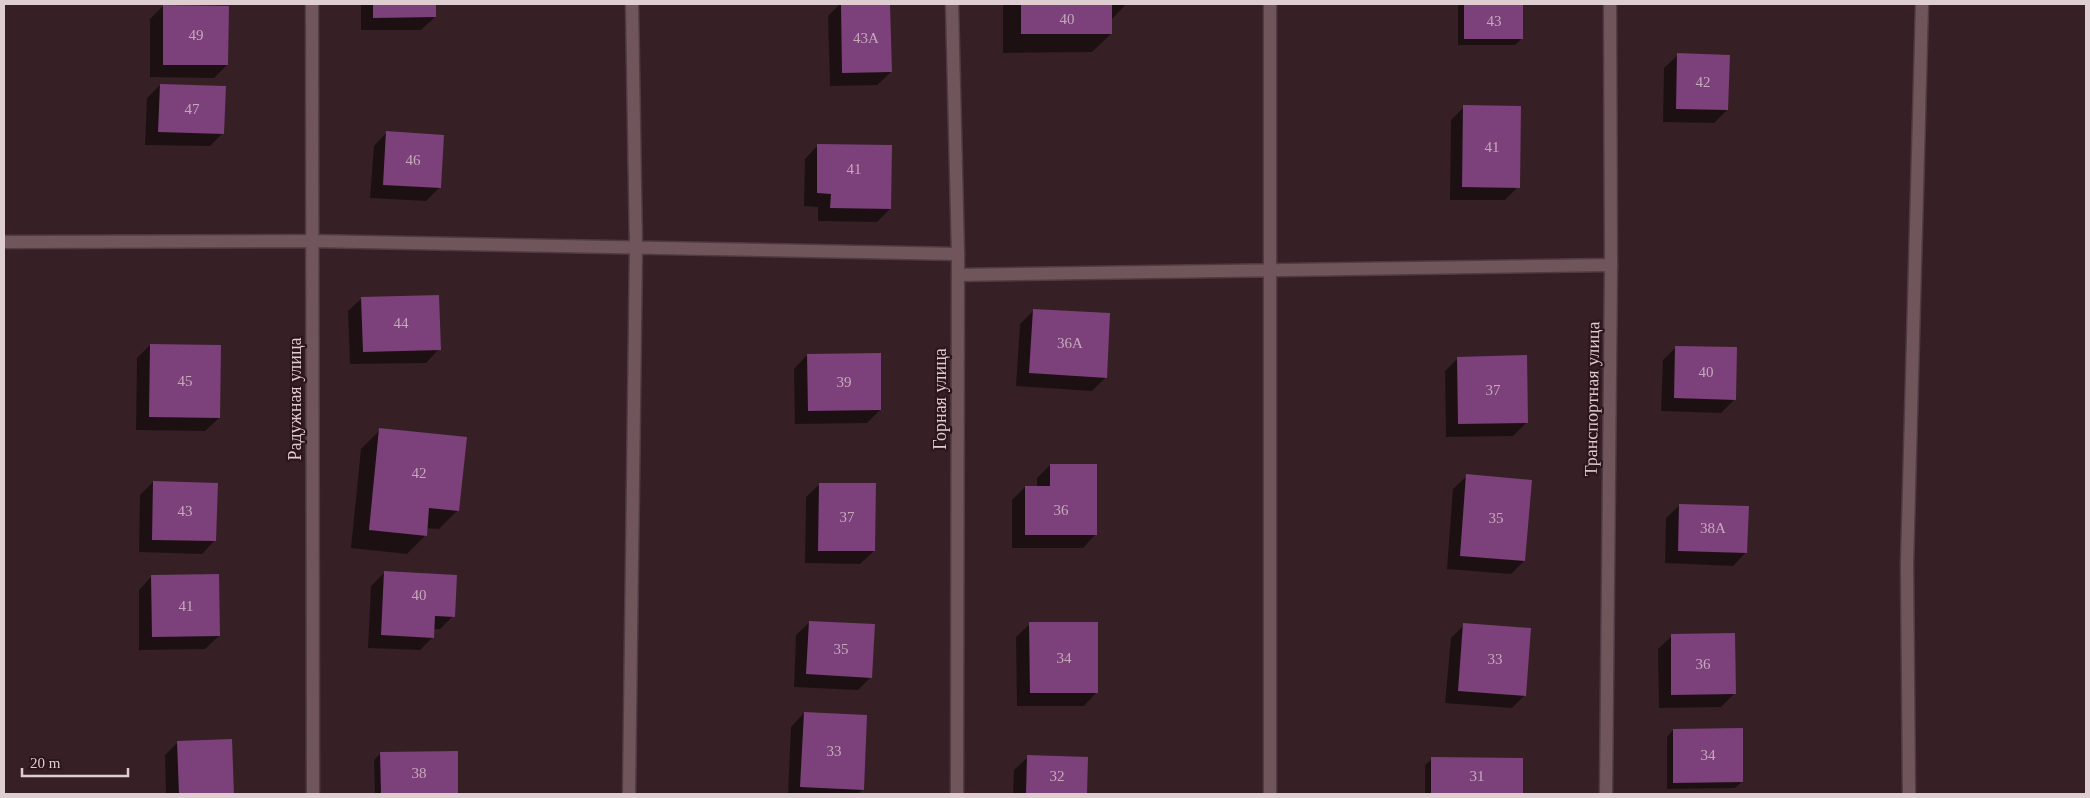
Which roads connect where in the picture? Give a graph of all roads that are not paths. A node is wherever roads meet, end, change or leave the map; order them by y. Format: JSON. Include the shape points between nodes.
{"nodes":[{"id":1,"x":312,"y":4,"type":"edge"},
{"id":2,"x":632,"y":4,"type":"edge"},
{"id":3,"x":952,"y":4,"type":"edge"},
{"id":4,"x":1270,"y":4,"type":"edge"},
{"id":5,"x":1610,"y":4,"type":"edge"},
{"id":6,"x":1922,"y":4,"type":"edge"},
{"id":7,"x":313,"y":241,"type":"junction"},
{"id":8,"x":4,"y":242,"type":"edge"},
{"id":9,"x":636,"y":248,"type":"junction"},
{"id":10,"x":958,"y":254,"type":"junction"},
{"id":11,"x":1611,"y":265,"type":"junction"},
{"id":12,"x":1268,"y":270,"type":"junction"},
{"id":13,"x":958,"y":275,"type":"junction"},
{"id":14,"x":313,"y":794,"type":"edge"},
{"id":15,"x":629,"y":794,"type":"edge"},
{"id":16,"x":957,"y":794,"type":"edge"},
{"id":17,"x":1270,"y":794,"type":"edge"},
{"id":18,"x":1606,"y":794,"type":"edge"},
{"id":19,"x":1909,"y":794,"type":"edge"}],
"edges":[{"from":1,"to":7,"type":"street","name":"Радужная улица"},
{"from":2,"to":9,"type":"street"},
{"from":3,"to":10,"type":"street","name":"Горная улица"},
{"from":4,"to":12,"type":"street"},
{"from":5,"to":11,"type":"street","name":"Транспортная улица"},
{"from":6,"to":19,"type":"street","via":[[1908,564]]},
{"from":7,"to":8,"type":"street"},
{"from":7,"to":9,"type":"street"},
{"from":7,"to":14,"type":"street","name":"Радужная улица"},
{"from":9,"to":10,"type":"street"},
{"from":9,"to":15,"type":"street"},
{"from":10,"to":13,"type":"street","name":"Горная улица"},
{"from":11,"to":12,"type":"street"},
{"from":11,"to":18,"type":"street","name":"Транспортная улица"},
{"from":12,"to":13,"type":"street"},
{"from":12,"to":17,"type":"street"},
{"from":13,"to":16,"type":"street","name":"Горная улица"}]}
